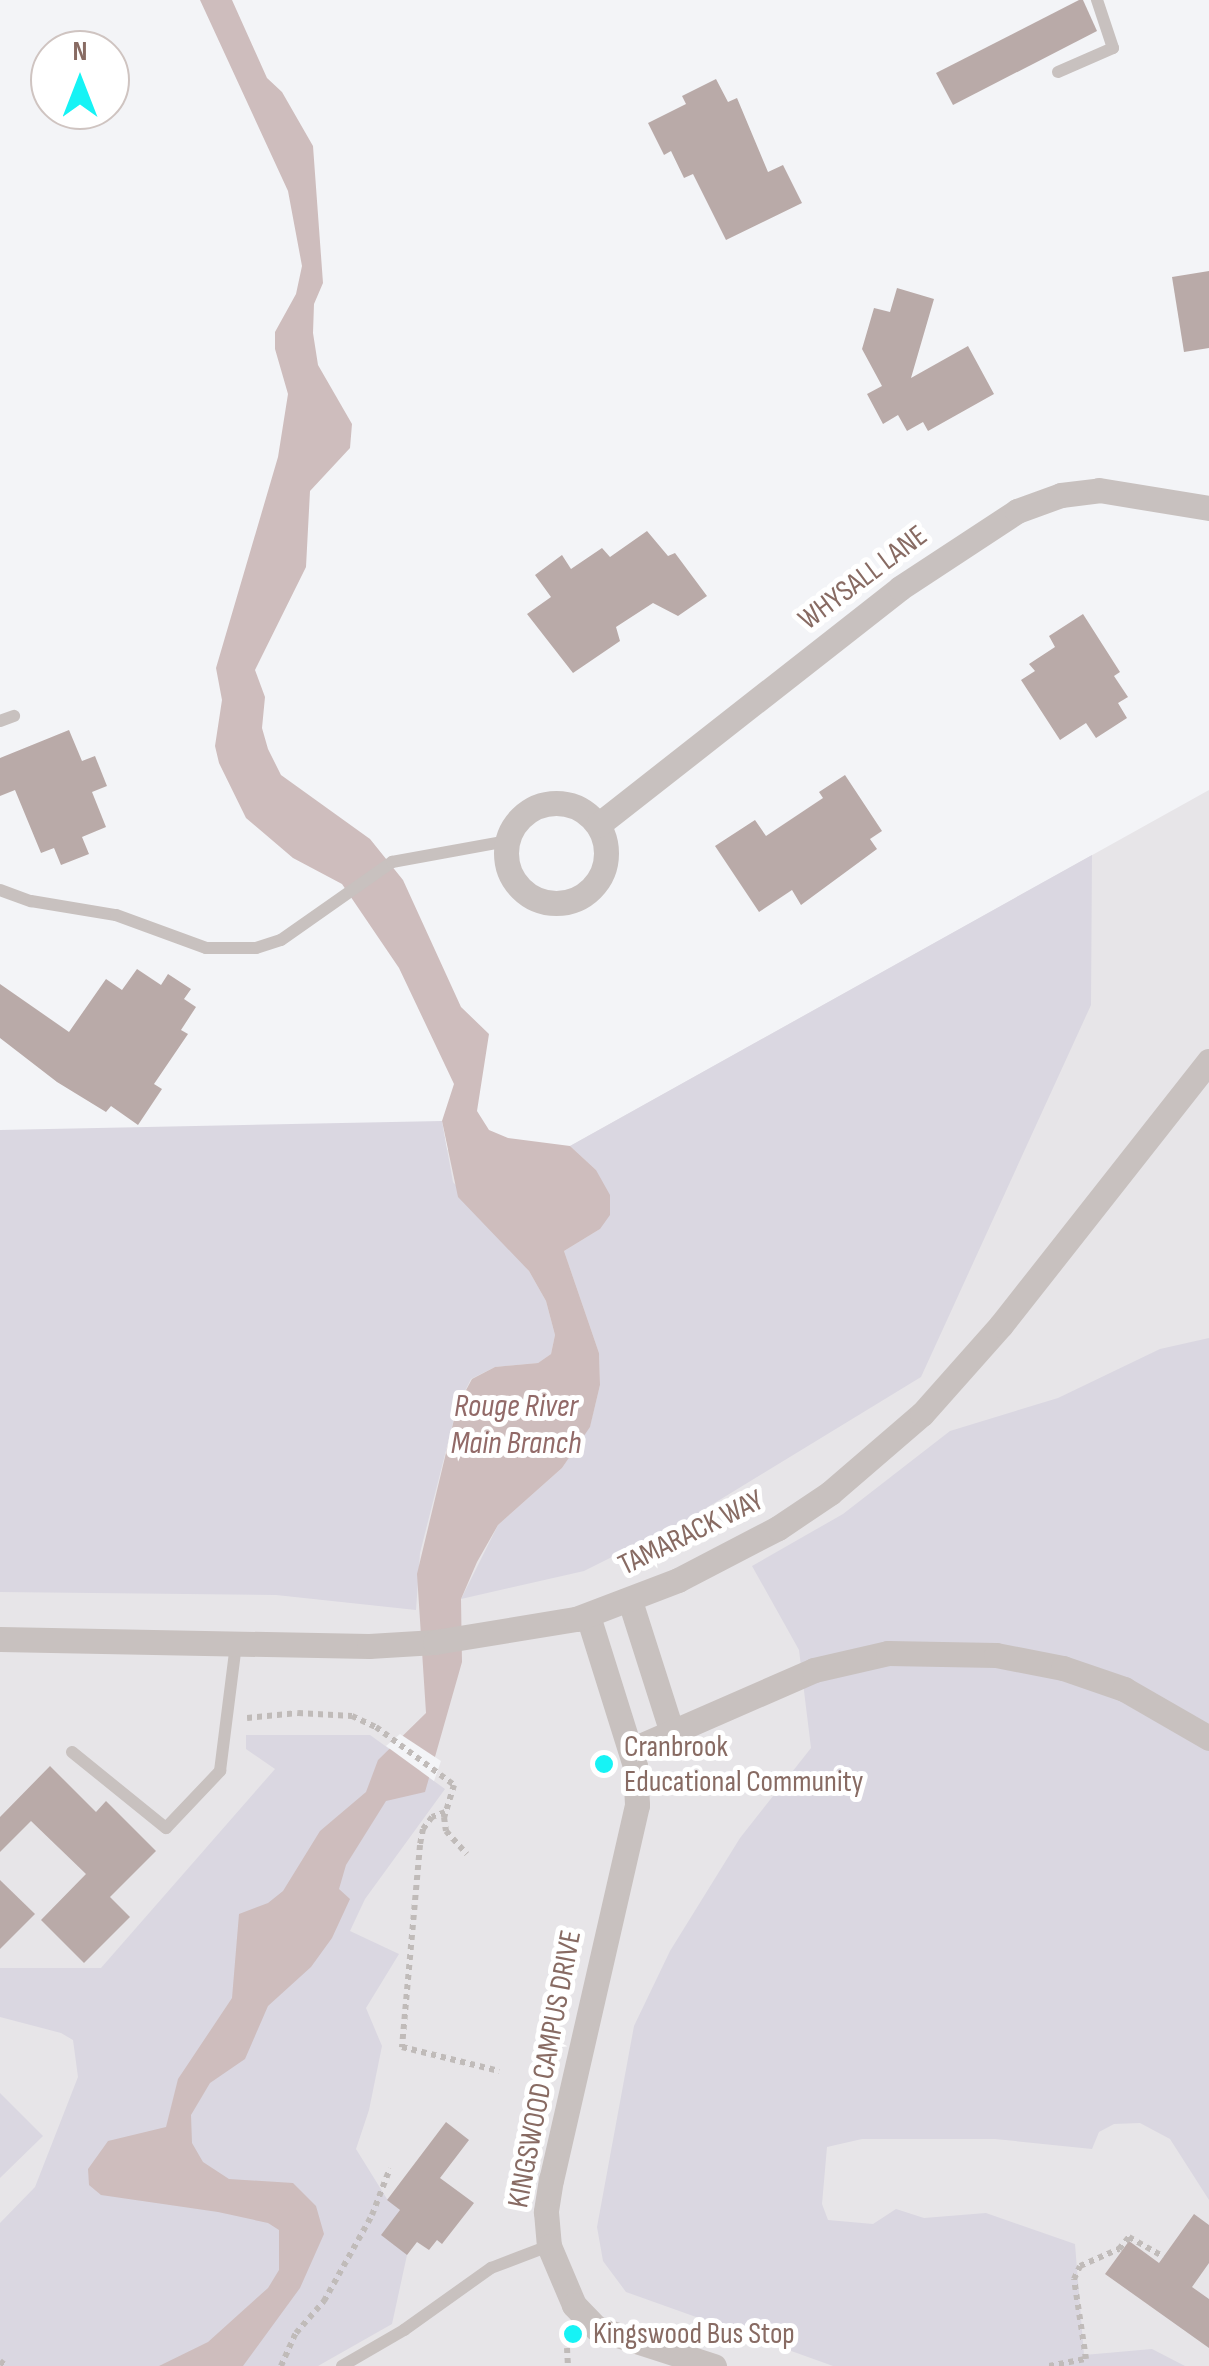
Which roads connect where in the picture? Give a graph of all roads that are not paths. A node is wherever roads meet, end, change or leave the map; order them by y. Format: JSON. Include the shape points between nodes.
{"nodes":[{"id":1,"x":1097,"y":0,"type":"edge"},
{"id":2,"x":1058,"y":72,"type":"dead end"},
{"id":3,"x":1209,"y":508,"type":"edge"},
{"id":4,"x":598,"y":825,"type":"junction"},
{"id":5,"x":508,"y":840,"type":"junction"},
{"id":6,"x":0,"y":890,"type":"edge"},
{"id":7,"x":1209,"y":1061,"type":"edge"},
{"id":8,"x":630,"y":1601,"type":"junction"},
{"id":9,"x":588,"y":1616,"type":"junction"},
{"id":10,"x":0,"y":1639,"type":"edge"},
{"id":11,"x":236,"y":1644,"type":"junction"},
{"id":12,"x":672,"y":1733,"type":"junction"},
{"id":13,"x":1209,"y":1738,"type":"edge"},
{"id":14,"x":631,"y":1750,"type":"junction"},
{"id":15,"x":72,"y":1752,"type":"dead end"},
{"id":16,"x":549,"y":2246,"type":"junction"},
{"id":17,"x":342,"y":2366,"type":"edge"},
{"id":18,"x":714,"y":2366,"type":"edge"}],
"edges":[{"from":1,"to":2,"type":"lane","via":[[1113,48]]},
{"from":3,"to":4,"type":"street","name":"WHYSALL LANE","via":[[1099,490],[1061,494],[1017,511],[900,588]]},
{"from":4,"to":5,"type":"street","via":[[573,806],[542,805],[516,822]]},
{"from":4,"to":5,"type":"street","via":[[605,840],[603,870],[596,884],[570,902],[525,892],[508,867]]},
{"from":5,"to":6,"type":"lane","via":[[392,862],[281,940],[256,948],[206,948],[116,915]]},
{"from":7,"to":8,"type":"street","name":"TAMARACK WAY","via":[[976,1356],[902,1433],[778,1528]]},
{"from":8,"to":9,"type":"street","name":"TAMARACK WAY"},
{"from":8,"to":12,"type":"street"},
{"from":9,"to":11,"type":"street","name":"TAMARACK WAY","via":[[502,1635],[369,1646]]},
{"from":9,"to":14,"type":"street","name":"KINGSWOOD CAMPUS DRIVE"},
{"from":10,"to":11,"type":"street","name":"TAMARACK WAY"},
{"from":11,"to":15,"type":"lane","via":[[220,1771],[166,1828]]},
{"from":12,"to":13,"type":"street","via":[[834,1662],[956,1654],[1019,1659],[1094,1678]]},
{"from":12,"to":14,"type":"street"},
{"from":14,"to":16,"type":"street","name":"KINGSWOOD CAMPUS DRIVE","via":[[636,1817],[551,2179]]},
{"from":16,"to":17,"type":"lane","via":[[491,2268]]},
{"from":16,"to":18,"type":"street","name":"KINGSWOOD CAMPUS DRIVE","via":[[574,2305],[596,2328]]}]}
